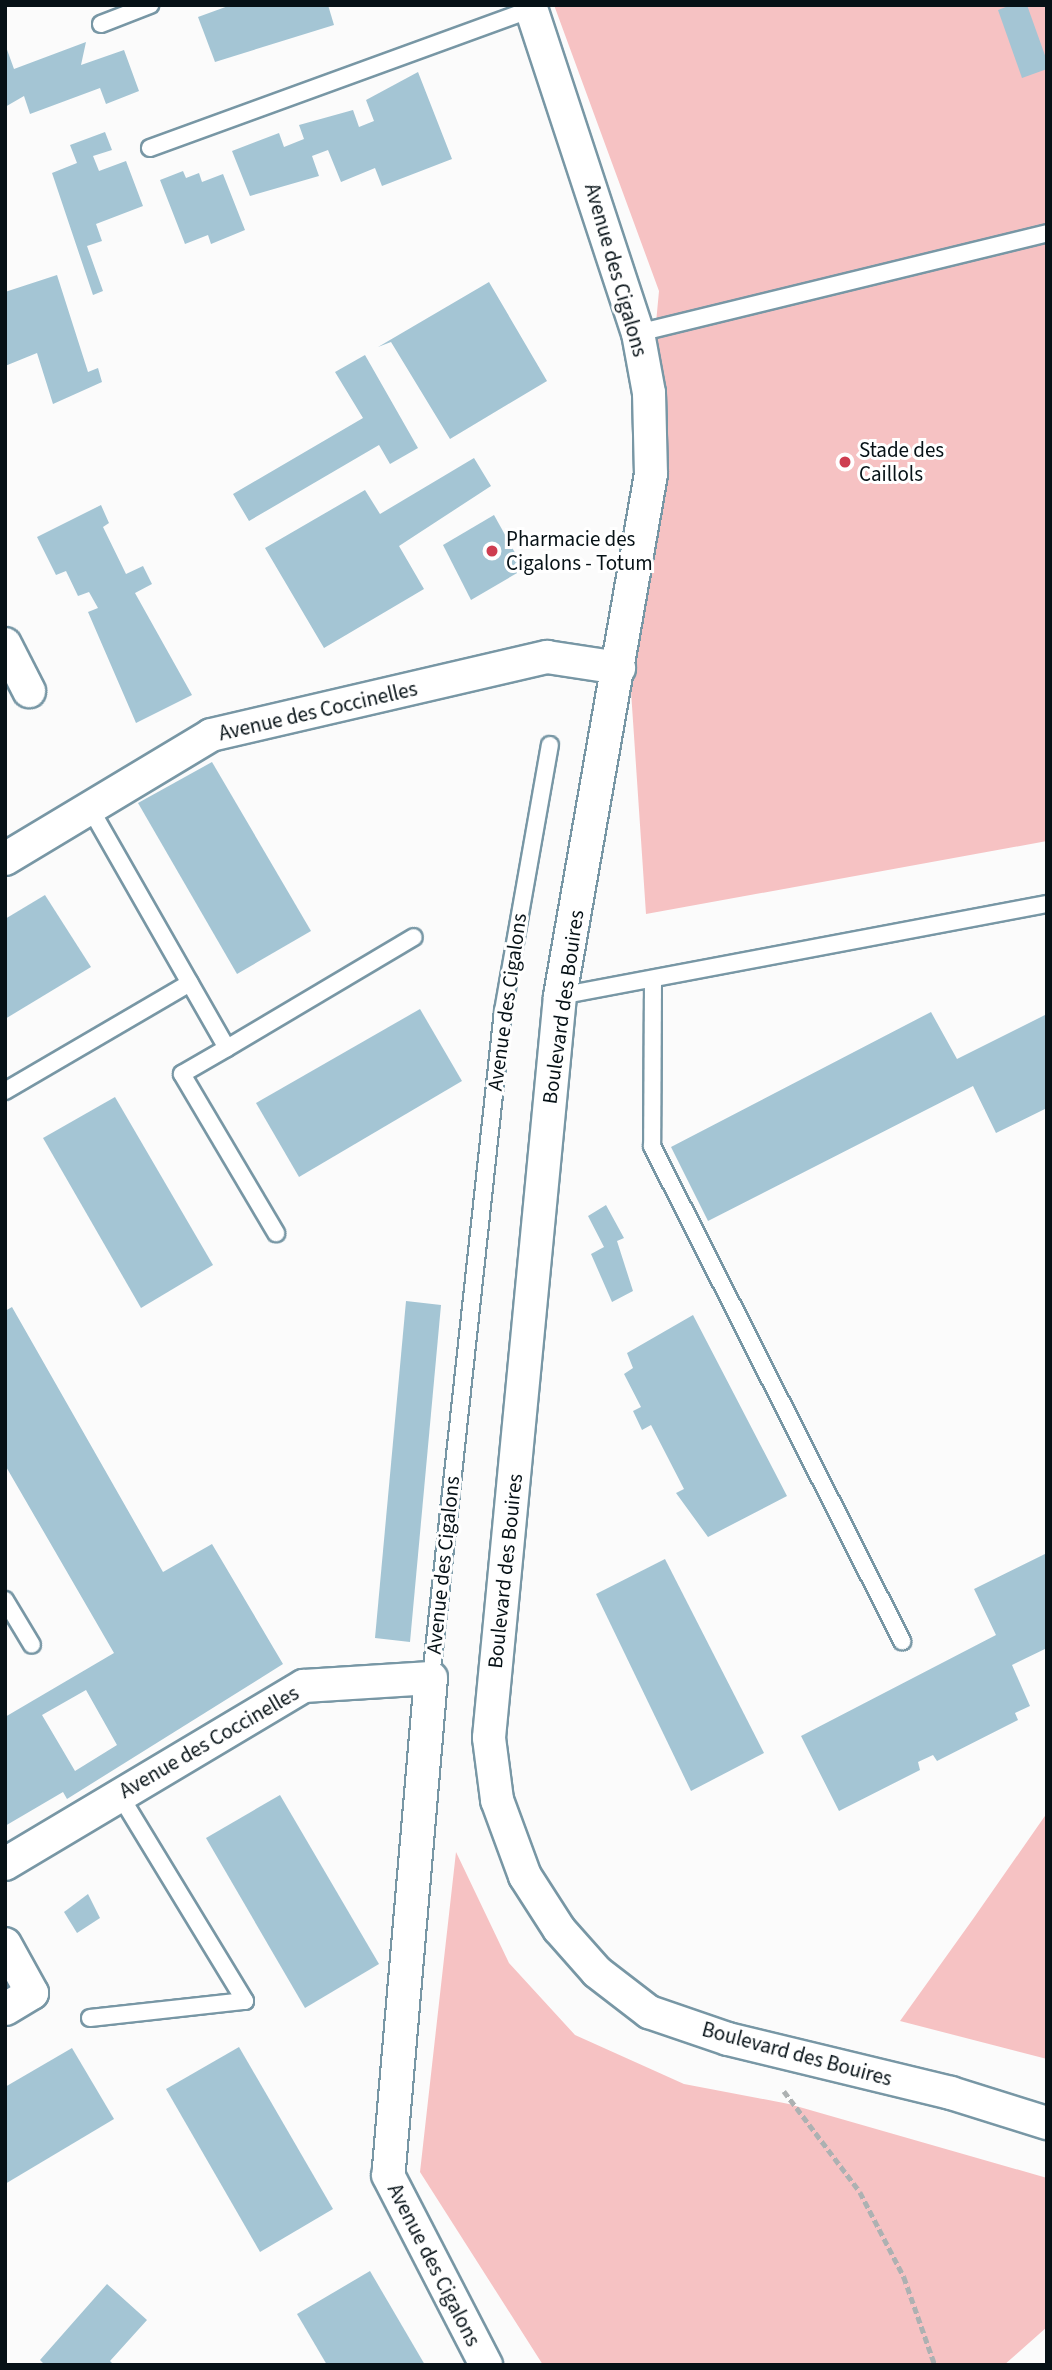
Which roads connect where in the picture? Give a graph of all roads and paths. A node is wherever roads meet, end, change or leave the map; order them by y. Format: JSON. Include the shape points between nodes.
{"nodes":[{"id":1,"x":150,"y":5,"type":"edge"},
{"id":2,"x":531,"y":7,"type":"edge"},
{"id":3,"x":101,"y":24,"type":"dead end"},
{"id":4,"x":150,"y":148,"type":"dead end"},
{"id":5,"x":1047,"y":233,"type":"edge"},
{"id":6,"x":638,"y":333,"type":"junction"},
{"id":7,"x":5,"y":644,"type":"edge"},
{"id":8,"x":619,"y":668,"type":"junction"},
{"id":9,"x":29,"y":691,"type":"dead end"},
{"id":10,"x":550,"y":745,"type":"dead end"},
{"id":11,"x":90,"y":808,"type":"junction"},
{"id":12,"x":5,"y":859,"type":"edge"},
{"id":13,"x":1047,"y":904,"type":"edge"},
{"id":14,"x":414,"y":937,"type":"dead end"},
{"id":15,"x":653,"y":981,"type":"junction"},
{"id":16,"x":190,"y":983,"type":"junction"},
{"id":17,"x":561,"y":996,"type":"junction"},
{"id":18,"x":228,"y":1048,"type":"junction"},
{"id":19,"x":5,"y":1091,"type":"edge"},
{"id":20,"x":276,"y":1233,"type":"dead end"},
{"id":21,"x":5,"y":1600,"type":"edge"},
{"id":22,"x":902,"y":1641,"type":"dead end"},
{"id":23,"x":32,"y":1645,"type":"dead end"},
{"id":24,"x":431,"y":1678,"type":"junction"},
{"id":25,"x":119,"y":1794,"type":"junction"},
{"id":26,"x":5,"y":1864,"type":"edge"},
{"id":27,"x":5,"y":1944,"type":"edge"},
{"id":28,"x":5,"y":2009,"type":"edge"},
{"id":29,"x":90,"y":2018,"type":"dead end"},
{"id":30,"x":766,"y":2049,"type":"junction"},
{"id":31,"x":1047,"y":2123,"type":"edge"},
{"id":32,"x":486,"y":2365,"type":"edge"},
{"id":33,"x":935,"y":2365,"type":"edge"}],
"edges":[{"from":1,"to":3,"type":"lane"},
{"from":2,"to":4,"type":"lane"},
{"from":2,"to":6,"type":"street","name":"Avenue des Cigalons"},
{"from":5,"to":6,"type":"lane"},
{"from":6,"to":8,"type":"street","name":"Avenue des Cigalons","via":[[649,393],[651,474]]},
{"from":7,"to":9,"type":"street"},
{"from":8,"to":11,"type":"street","name":"Avenue des Coccinelles","via":[[547,657],[211,735]]},
{"from":8,"to":17,"type":"street","name":"Boulevard des Bouires"},
{"from":10,"to":24,"type":"lane","name":"Avenue des Cigalons","via":[[503,1011]]},
{"from":11,"to":12,"type":"street","name":"Avenue des Coccinelles"},
{"from":11,"to":16,"type":"lane"},
{"from":13,"to":15,"type":"lane"},
{"from":14,"to":18,"type":"lane"},
{"from":15,"to":17,"type":"lane"},
{"from":15,"to":22,"type":"lane","via":[[652,1146]]},
{"from":16,"to":18,"type":"lane"},
{"from":16,"to":19,"type":"lane"},
{"from":17,"to":30,"type":"street","name":"Boulevard des Bouires","via":[[489,1738],[497,1800],[525,1877],[597,1972],[649,2012]]},
{"from":18,"to":20,"type":"lane","via":[[182,1074]]},
{"from":21,"to":23,"type":"lane"},
{"from":24,"to":25,"type":"street","name":"Avenue des Coccinelles","via":[[304,1686]]},
{"from":24,"to":32,"type":"street","name":"Avenue des Cigalons","via":[[388,2175]]},
{"from":25,"to":26,"type":"street","name":"Avenue des Coccinelles"},
{"from":25,"to":29,"type":"lane","via":[[245,2001]]},
{"from":27,"to":28,"type":"street","via":[[32,1993]]},
{"from":30,"to":31,"type":"street","name":"Boulevard des Bouires","via":[[951,2093]]},
{"from":30,"to":33,"type":"path","via":[[789,2104],[860,2192],[904,2277]]}]}
